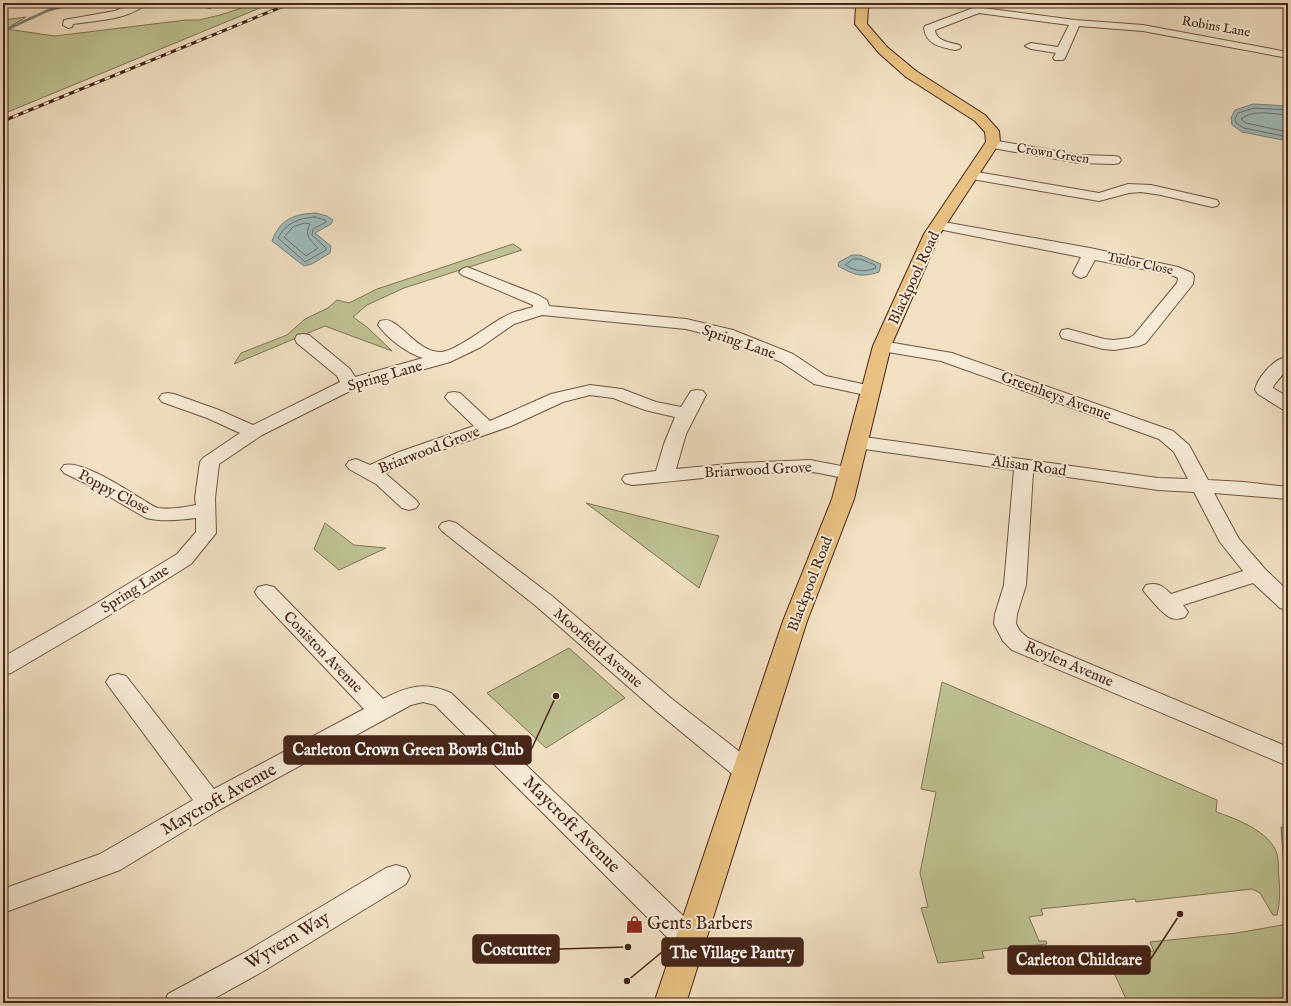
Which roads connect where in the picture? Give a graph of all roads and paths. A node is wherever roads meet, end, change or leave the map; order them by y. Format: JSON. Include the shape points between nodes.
{"nodes":[{"id":1,"x":15,"y":3,"type":"edge"},
{"id":2,"x":142,"y":3,"type":"edge"},
{"id":3,"x":868,"y":3,"type":"edge"},
{"id":4,"x":3,"y":5,"type":"edge"},
{"id":5,"x":978,"y":7,"type":"edge"},
{"id":6,"x":123,"y":11,"type":"junction"},
{"id":7,"x":133,"y":18,"type":"dead end"},
{"id":8,"x":66,"y":22,"type":"dead end"},
{"id":9,"x":1075,"y":23,"type":"junction"},
{"id":10,"x":1031,"y":46,"type":"dead end"},
{"id":11,"x":956,"y":47,"type":"dead end"},
{"id":12,"x":1288,"y":55,"type":"edge"},
{"id":13,"x":992,"y":144,"type":"junction"},
{"id":14,"x":1114,"y":160,"type":"dead end"},
{"id":15,"x":971,"y":175,"type":"junction"},
{"id":16,"x":1212,"y":203,"type":"dead end"},
{"id":17,"x":938,"y":225,"type":"junction"},
{"id":18,"x":1090,"y":254,"type":"junction"},
{"id":19,"x":467,"y":272,"type":"dead end"},
{"id":20,"x":1082,"y":273,"type":"dead end"},
{"id":21,"x":542,"y":310,"type":"junction"},
{"id":22,"x":386,"y":326,"type":"dead end"},
{"id":23,"x":1081,"y":334,"type":"dead end"},
{"id":24,"x":303,"y":339,"type":"dead end"},
{"id":25,"x":1121,"y":345,"type":"junction"},
{"id":26,"x":882,"y":346,"type":"junction"},
{"id":27,"x":1134,"y":357,"type":"dead end"},
{"id":28,"x":444,"y":358,"type":"junction"},
{"id":29,"x":1283,"y":363,"type":"dead end"},
{"id":30,"x":350,"y":384,"type":"junction"},
{"id":31,"x":870,"y":391,"type":"junction"},
{"id":32,"x":697,"y":395,"type":"dead end"},
{"id":33,"x":454,"y":397,"type":"dead end"},
{"id":34,"x":168,"y":398,"type":"dead end"},
{"id":35,"x":1288,"y":405,"type":"edge"},
{"id":36,"x":686,"y":414,"type":"junction"},
{"id":37,"x":487,"y":428,"type":"junction"},
{"id":38,"x":255,"y":431,"type":"junction"},
{"id":39,"x":857,"y":442,"type":"junction"},
{"id":40,"x":1024,"y":466,"type":"junction"},
{"id":41,"x":70,"y":469,"type":"dead end"},
{"id":42,"x":850,"y":473,"type":"junction"},
{"id":43,"x":665,"y":476,"type":"junction"},
{"id":44,"x":632,"y":480,"type":"dead end"},
{"id":45,"x":1202,"y":487,"type":"junction"},
{"id":46,"x":1288,"y":493,"type":"edge"},
{"id":47,"x":409,"y":504,"type":"dead end"},
{"id":48,"x":206,"y":510,"type":"junction"},
{"id":49,"x":449,"y":527,"type":"dead end"},
{"id":50,"x":1256,"y":574,"type":"junction"},
{"id":51,"x":266,"y":592,"type":"dead end"},
{"id":52,"x":1166,"y":602,"type":"dead end"},
{"id":53,"x":1288,"y":603,"type":"edge"},
{"id":54,"x":3,"y":666,"type":"edge"},
{"id":55,"x":118,"y":682,"type":"dead end"},
{"id":56,"x":381,"y":712,"type":"junction"},
{"id":57,"x":1288,"y":757,"type":"edge"},
{"id":58,"x":745,"y":770,"type":"junction"},
{"id":59,"x":210,"y":803,"type":"junction"},
{"id":60,"x":396,"y":876,"type":"dead end"},
{"id":61,"x":3,"y":901,"type":"edge"},
{"id":62,"x":690,"y":942,"type":"junction"},
{"id":63,"x":179,"y":1003,"type":"edge"},
{"id":64,"x":670,"y":1003,"type":"edge"}],
"edges":[{"from":1,"to":4,"type":"street"},
{"from":2,"to":6,"type":"street"},
{"from":3,"to":13,"type":"main road","via":[[862,7],[861,24],[883,50],[920,80],[980,118],[992,131]]},
{"from":5,"to":9,"type":"street","name":"Robins Lane"},
{"from":5,"to":11,"type":"street","via":[[929,28],[930,35],[935,41]]},
{"from":6,"to":7,"type":"street"},
{"from":6,"to":8,"type":"street"},
{"from":9,"to":10,"type":"street","via":[[1060,55]]},
{"from":9,"to":12,"type":"street","name":"Robins Lane","via":[[1143,28]]},
{"from":13,"to":14,"type":"street","name":"Crown Green","via":[[1080,160]]},
{"from":13,"to":15,"type":"main road","name":"Blackpool Road"},
{"from":15,"to":16,"type":"street","via":[[1099,197],[1113,195],[1123,189],[1138,188]]},
{"from":15,"to":17,"type":"main road","name":"Blackpool Road"},
{"from":17,"to":18,"type":"street","name":"Tudor Close"},
{"from":17,"to":26,"type":"main road","name":"Blackpool Road","via":[[916,266]]},
{"from":18,"to":20,"type":"street","name":"Tudor Close"},
{"from":18,"to":25,"type":"street","name":"Tudor Close","via":[[1173,270],[1186,276],[1185,284],[1140,339]]},
{"from":19,"to":21,"type":"street","via":[[484,281],[526,295],[541,303]]},
{"from":21,"to":28,"type":"street","name":"Spring Lane","via":[[508,320],[475,343]]},
{"from":21,"to":31,"type":"street","name":"Spring Lane","via":[[686,324],[720,332],[787,358],[820,380]]},
{"from":22,"to":28,"type":"street","via":[[410,347],[430,356]]},
{"from":23,"to":25,"type":"street","name":"Tudor Close","via":[[1103,344]]},
{"from":24,"to":30,"type":"street","via":[[344,373]]},
{"from":25,"to":27,"type":"street"},
{"from":26,"to":31,"type":"main road","name":"Blackpool Road"},
{"from":26,"to":45,"type":"street","name":"Greenheys Avenue","via":[[946,358],[1166,435],[1182,449]]},
{"from":28,"to":30,"type":"street","name":"Spring Lane"},
{"from":29,"to":35,"type":"street","via":[[1265,384],[1264,390]]},
{"from":30,"to":38,"type":"street","name":"Spring Lane"},
{"from":31,"to":39,"type":"main road","name":"Blackpool Road"},
{"from":32,"to":36,"type":"street"},
{"from":33,"to":37,"type":"street","name":"Briarwood Grove"},
{"from":34,"to":38,"type":"street"},
{"from":36,"to":37,"type":"street","name":"Briarwood Grove","via":[[651,406],[616,393],[590,390],[557,398]]},
{"from":36,"to":43,"type":"street","via":[[669,454]]},
{"from":37,"to":47,"type":"street","name":"Briarwood Grove","via":[[364,468]]},
{"from":38,"to":48,"type":"street","name":"Spring Lane","via":[[210,462],[204,498]]},
{"from":39,"to":40,"type":"street","name":"Alisan Road"},
{"from":39,"to":42,"type":"main road","name":"Blackpool Road"},
{"from":40,"to":45,"type":"street","name":"Alisan Road","via":[[1158,484]]},
{"from":40,"to":57,"type":"street","name":"Roylen Avenue","via":[[1016,585],[1005,624],[1011,636],[1020,644]]},
{"from":41,"to":48,"type":"street","name":"Poppy Close","via":[[153,514],[180,514]]},
{"from":42,"to":43,"type":"street","name":"Briarwood Grove","via":[[810,466]]},
{"from":42,"to":58,"type":"main road","name":"Blackpool Road","via":[[843,499],[795,621]]},
{"from":43,"to":44,"type":"street","name":"Briarwood Grove"},
{"from":45,"to":46,"type":"street","name":"Alisan Road"},
{"from":45,"to":50,"type":"street","name":"Greenheys Avenue","via":[[1230,542]]},
{"from":48,"to":54,"type":"street","name":"Spring Lane","via":[[206,533],[184,559],[95,614]]},
{"from":49,"to":58,"type":"street","name":"Moorfield Avenue","via":[[544,601]]},
{"from":50,"to":52,"type":"street"},
{"from":50,"to":53,"type":"street","name":"Greenheys Avenue"},
{"from":51,"to":56,"type":"street","name":"Coniston Avenue"},
{"from":55,"to":59,"type":"street"},
{"from":56,"to":59,"type":"street","name":"Maycroft Avenue"},
{"from":56,"to":62,"type":"street","name":"Maycroft Avenue","via":[[419,694],[431,693],[442,699]]},
{"from":58,"to":62,"type":"main road","name":"Blackpool Road"},
{"from":59,"to":61,"type":"street","name":"Maycroft Avenue","via":[[110,862]]},
{"from":60,"to":63,"type":"street","name":"Wyvern Way","via":[[252,963]]},
{"from":62,"to":64,"type":"main road","name":"Blackpool Road"}]}
